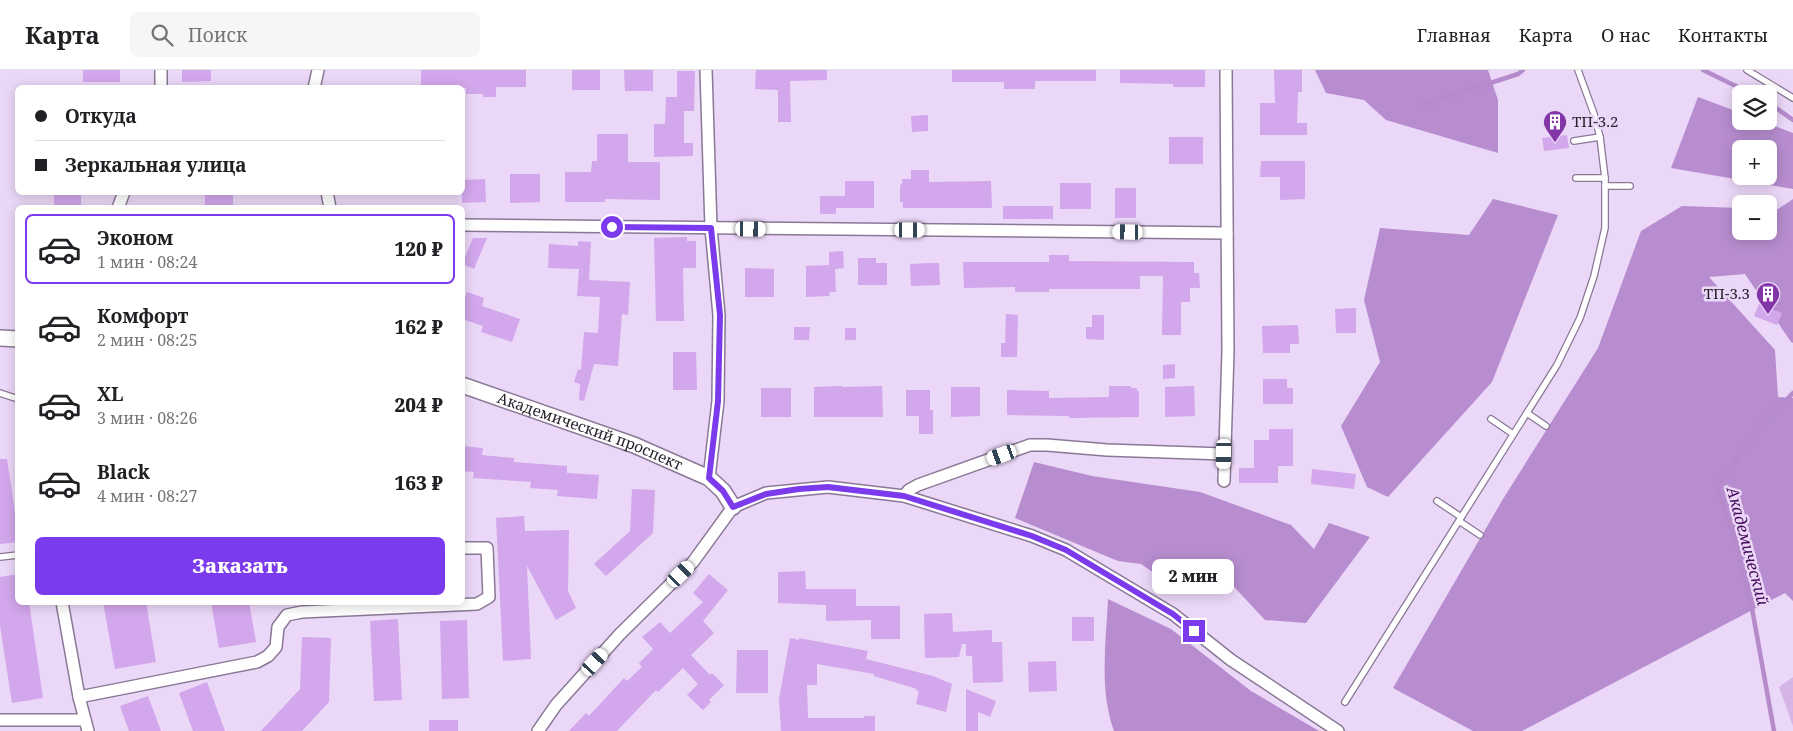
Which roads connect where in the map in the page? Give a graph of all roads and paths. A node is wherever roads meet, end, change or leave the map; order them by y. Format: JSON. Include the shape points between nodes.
{"nodes":[{"id":1,"x":162,"y":70,"type":"edge"},
{"id":2,"x":318,"y":70,"type":"edge"},
{"id":3,"x":706,"y":70,"type":"edge"},
{"id":4,"x":1226,"y":70,"type":"edge"},
{"id":5,"x":1578,"y":70,"type":"edge"},
{"id":6,"x":1747,"y":70,"type":"edge"},
{"id":7,"x":162,"y":85,"type":"edge"},
{"id":8,"x":315,"y":85,"type":"edge"},
{"id":9,"x":1793,"y":98,"type":"edge"},
{"id":10,"x":1600,"y":137,"type":"junction"},
{"id":11,"x":1574,"y":141,"type":"dead end"},
{"id":12,"x":1576,"y":178,"type":"dead end"},
{"id":13,"x":1605,"y":178,"type":"junction"},
{"id":14,"x":1605,"y":186,"type":"junction"},
{"id":15,"x":1630,"y":186,"type":"dead end"},
{"id":16,"x":465,"y":225,"type":"edge"},
{"id":17,"x":711,"y":228,"type":"junction"},
{"id":18,"x":1227,"y":233,"type":"junction"},
{"id":19,"x":0,"y":338,"type":"edge"},
{"id":20,"x":15,"y":339,"type":"edge"},
{"id":21,"x":465,"y":386,"type":"edge"},
{"id":22,"x":0,"y":393,"type":"edge"},
{"id":23,"x":15,"y":398,"type":"edge"},
{"id":24,"x":1527,"y":413,"type":"junction"},
{"id":25,"x":1491,"y":419,"type":"dead end"},
{"id":26,"x":1546,"y":426,"type":"dead end"},
{"id":27,"x":1513,"y":434,"type":"junction"},
{"id":28,"x":1224,"y":454,"type":"junction"},
{"id":29,"x":709,"y":478,"type":"junction"},
{"id":30,"x":1224,"y":481,"type":"dead end"},
{"id":31,"x":904,"y":496,"type":"junction"},
{"id":32,"x":1437,"y":501,"type":"dead end"},
{"id":33,"x":733,"y":507,"type":"junction"},
{"id":34,"x":1460,"y":519,"type":"junction"},
{"id":35,"x":1480,"y":535,"type":"dead end"},
{"id":36,"x":465,"y":548,"type":"edge"},
{"id":37,"x":15,"y":555,"type":"edge"},
{"id":38,"x":0,"y":557,"type":"edge"},
{"id":39,"x":63,"y":605,"type":"edge"},
{"id":40,"x":455,"y":605,"type":"edge"},
{"id":41,"x":465,"y":605,"type":"edge"},
{"id":42,"x":79,"y":697,"type":"junction"},
{"id":43,"x":1345,"y":702,"type":"dead end"},
{"id":44,"x":0,"y":720,"type":"edge"},
{"id":45,"x":86,"y":725,"type":"edge"},
{"id":46,"x":538,"y":731,"type":"edge"},
{"id":47,"x":1338,"y":731,"type":"edge"}],
"edges":[{"from":1,"to":7,"type":"street"},
{"from":2,"to":8,"type":"street"},
{"from":3,"to":17,"type":"street"},
{"from":4,"to":18,"type":"street"},
{"from":5,"to":10,"type":"lane"},
{"from":6,"to":9,"type":"lane"},
{"from":10,"to":11,"type":"lane"},
{"from":10,"to":13,"type":"lane"},
{"from":12,"to":13,"type":"lane"},
{"from":13,"to":14,"type":"lane"},
{"from":14,"to":15,"type":"lane"},
{"from":14,"to":24,"type":"lane","via":[[1604,228],[1594,276],[1580,318],[1557,365]]},
{"from":16,"to":17,"type":"street"},
{"from":17,"to":18,"type":"street"},
{"from":17,"to":29,"type":"street","via":[[720,315],[718,401]]},
{"from":18,"to":28,"type":"street","via":[[1228,351]]},
{"from":19,"to":20,"type":"street"},
{"from":21,"to":29,"type":"street","name":"Академический проспект","via":[[634,445]]},
{"from":22,"to":23,"type":"lane"},
{"from":24,"to":26,"type":"lane"},
{"from":24,"to":27,"type":"lane"},
{"from":25,"to":27,"type":"lane"},
{"from":27,"to":34,"type":"lane"},
{"from":28,"to":30,"type":"street"},
{"from":28,"to":31,"type":"street","via":[[1107,450],[1047,444],[1030,446],[918,485]]},
{"from":29,"to":33,"type":"street","name":"Академический проспект"},
{"from":31,"to":33,"type":"street","via":[[828,487],[809,488],[766,494]]},
{"from":31,"to":47,"type":"street","via":[[1032,536],[1066,550],[1173,614],[1231,660]]},
{"from":32,"to":34,"type":"lane"},
{"from":33,"to":46,"type":"street","via":[[693,562],[620,634],[556,705]]},
{"from":34,"to":35,"type":"lane"},
{"from":34,"to":43,"type":"lane"},
{"from":36,"to":41,"type":"street","via":[[487,548],[489,597],[477,604]]},
{"from":37,"to":38,"type":"lane"},
{"from":39,"to":42,"type":"street"},
{"from":40,"to":42,"type":"street","via":[[287,615],[278,627],[276,647],[257,662]]},
{"from":42,"to":45,"type":"street"},
{"from":44,"to":45,"type":"street"}]}
